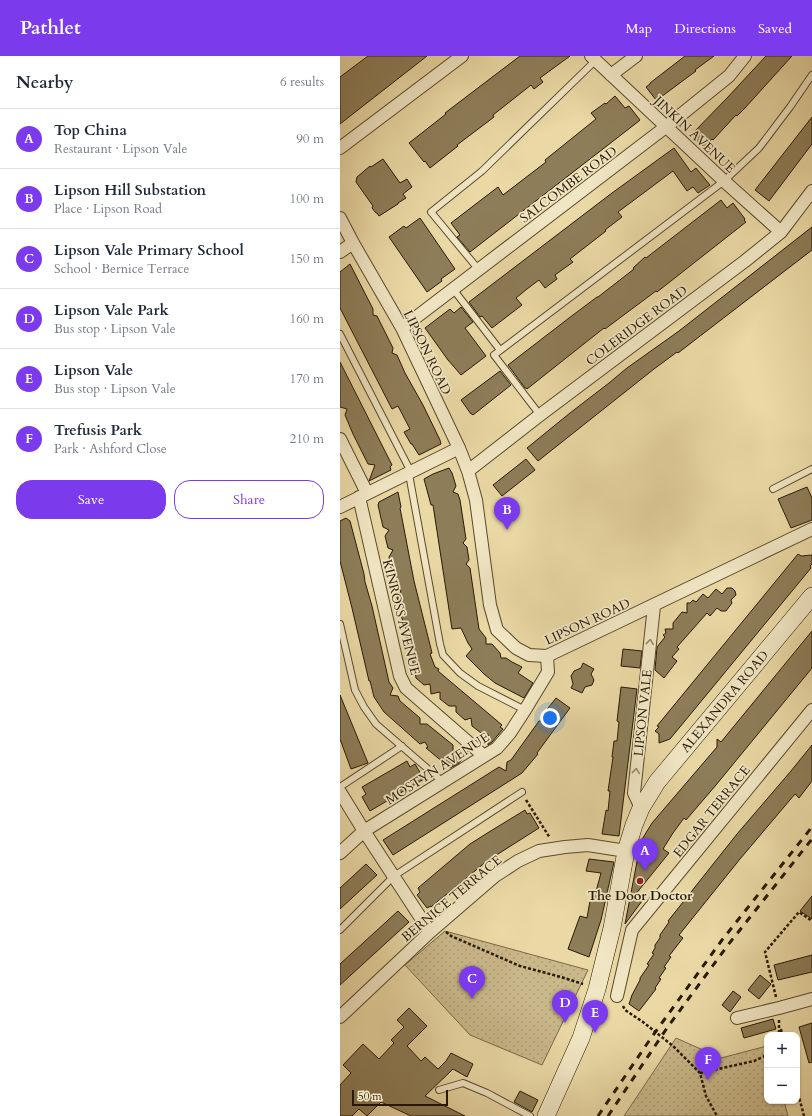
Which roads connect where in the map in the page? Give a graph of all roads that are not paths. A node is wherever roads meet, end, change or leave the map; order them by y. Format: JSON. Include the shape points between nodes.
{"nodes":[{"id":1,"x":462,"y":56,"type":"edge"},
{"id":2,"x":636,"y":56,"type":"edge"},
{"id":3,"x":745,"y":56,"type":"edge"},
{"id":4,"x":593,"y":58,"type":"edge"},
{"id":5,"x":611,"y":75,"type":"junction"},
{"id":6,"x":812,"y":75,"type":"edge"},
{"id":7,"x":667,"y":126,"type":"junction"},
{"id":8,"x":340,"y":148,"type":"edge"},
{"id":9,"x":724,"y":180,"type":"junction"},
{"id":10,"x":812,"y":191,"type":"edge"},
{"id":11,"x":340,"y":218,"type":"edge"},
{"id":12,"x":781,"y":232,"type":"junction"},
{"id":13,"x":353,"y":243,"type":"junction"},
{"id":14,"x":340,"y":252,"type":"edge"},
{"id":15,"x":479,"y":270,"type":"junction"},
{"id":16,"x":453,"y":289,"type":"junction"},
{"id":17,"x":402,"y":328,"type":"junction"},
{"id":18,"x":340,"y":334,"type":"edge"},
{"id":19,"x":500,"y":350,"type":"junction"},
{"id":20,"x":540,"y":415,"type":"junction"},
{"id":21,"x":340,"y":439,"type":"edge"},
{"id":22,"x":459,"y":448,"type":"junction"},
{"id":23,"x":812,"y":469,"type":"edge"},
{"id":24,"x":468,"y":472,"type":"junction"},
{"id":25,"x":410,"y":473,"type":"junction"},
{"id":26,"x":772,"y":489,"type":"dead end"},
{"id":27,"x":363,"y":495,"type":"junction"},
{"id":28,"x":340,"y":507,"type":"edge"},
{"id":29,"x":812,"y":529,"type":"edge"},
{"id":30,"x":812,"y":596,"type":"edge"},
{"id":31,"x":654,"y":606,"type":"junction"},
{"id":32,"x":340,"y":624,"type":"edge"},
{"id":33,"x":547,"y":656,"type":"junction"},
{"id":34,"x":525,"y":710,"type":"junction"},
{"id":35,"x":812,"y":710,"type":"edge"},
{"id":36,"x":402,"y":746,"type":"junction"},
{"id":37,"x":484,"y":756,"type":"junction"},
{"id":38,"x":443,"y":782,"type":"junction"},
{"id":39,"x":340,"y":787,"type":"edge"},
{"id":40,"x":340,"y":792,"type":"edge"},
{"id":41,"x":522,"y":792,"type":"road end"},
{"id":42,"x":641,"y":808,"type":"junction"},
{"id":43,"x":364,"y":831,"type":"junction"},
{"id":44,"x":626,"y":852,"type":"junction"},
{"id":45,"x":340,"y":854,"type":"edge"},
{"id":46,"x":394,"y":876,"type":"junction"},
{"id":47,"x":612,"y":928,"type":"junction"},
{"id":48,"x":340,"y":930,"type":"edge"},
{"id":49,"x":632,"y":930,"type":"junction"},
{"id":50,"x":430,"y":932,"type":"junction"},
{"id":51,"x":617,"y":996,"type":"dead end"},
{"id":52,"x":812,"y":999,"type":"edge"},
{"id":53,"x":340,"y":1017,"type":"edge"},
{"id":54,"x":737,"y":1018,"type":"dead end"},
{"id":55,"x":439,"y":1090,"type":"dead end"},
{"id":56,"x":530,"y":1116,"type":"edge"},
{"id":57,"x":546,"y":1116,"type":"edge"}],
"edges":[{"from":1,"to":8,"type":"street"},
{"from":2,"to":5,"type":"street"},
{"from":3,"to":7,"type":"street","name":"SALCOMBE ROAD","via":[[729,76]]},
{"from":4,"to":5,"type":"street","name":"JINKIN AVENUE"},
{"from":4,"to":15,"type":"lane","via":[[482,172],[431,212]]},
{"from":5,"to":7,"type":"street","name":"JINKIN AVENUE"},
{"from":6,"to":9,"type":"lane","via":[[759,148]]},
{"from":7,"to":9,"type":"street","name":"JINKIN AVENUE"},
{"from":7,"to":15,"type":"street","name":"SALCOMBE ROAD"},
{"from":9,"to":12,"type":"street","name":"JINKIN AVENUE"},
{"from":9,"to":19,"type":"lane"},
{"from":10,"to":12,"type":"street","name":"COLERIDGE ROAD"},
{"from":11,"to":13,"type":"street","name":"LIPSON ROAD"},
{"from":12,"to":20,"type":"street","name":"COLERIDGE ROAD"},
{"from":13,"to":14,"type":"street"},
{"from":13,"to":17,"type":"street","name":"LIPSON ROAD"},
{"from":15,"to":16,"type":"street","name":"SALCOMBE ROAD"},
{"from":16,"to":17,"type":"street","name":"SALCOMBE ROAD"},
{"from":16,"to":19,"type":"lane"},
{"from":17,"to":22,"type":"street","name":"LIPSON ROAD"},
{"from":18,"to":25,"type":"lane"},
{"from":19,"to":20,"type":"lane","via":[[494,355]]},
{"from":20,"to":24,"type":"street","name":"COLERIDGE ROAD"},
{"from":21,"to":27,"type":"street","name":"KINROSS AVENUE"},
{"from":22,"to":24,"type":"street","name":"LIPSON ROAD"},
{"from":22,"to":25,"type":"street"},
{"from":23,"to":26,"type":"lane"},
{"from":24,"to":33,"type":"street","name":"LIPSON ROAD","via":[[476,500],[490,605],[497,630],[516,648],[529,655]]},
{"from":25,"to":27,"type":"street"},
{"from":25,"to":34,"type":"lane","via":[[443,655],[460,673],[478,686]]},
{"from":27,"to":28,"type":"street"},
{"from":27,"to":37,"type":"street","name":"KINROSS AVENUE","via":[[400,676],[406,688]]},
{"from":29,"to":31,"type":"street","name":"LIPSON ROAD"},
{"from":30,"to":42,"type":"main road","name":"ALEXANDRA ROAD","via":[[657,782]]},
{"from":31,"to":33,"type":"street","name":"LIPSON ROAD"},
{"from":42,"to":31,"type":"street","name":"LIPSON VALE","one_way":true,"via":[[634,793]]},
{"from":32,"to":36,"type":"lane","via":[[355,690],[376,724]]},
{"from":33,"to":34,"type":"street","name":"MOSTYN AVENUE","via":[[548,672]]},
{"from":34,"to":37,"type":"street","name":"MOSTYN AVENUE","via":[[510,733]]},
{"from":35,"to":49,"type":"street","name":"EDGAR TERRACE"},
{"from":36,"to":38,"type":"lane"},
{"from":36,"to":39,"type":"lane"},
{"from":37,"to":38,"type":"street","name":"MOSTYN AVENUE"},
{"from":38,"to":43,"type":"street","name":"MOSTYN AVENUE"},
{"from":40,"to":43,"type":"street"},
{"from":41,"to":46,"type":"lane"},
{"from":42,"to":44,"type":"main road"},
{"from":43,"to":45,"type":"street","name":"MOSTYN AVENUE"},
{"from":43,"to":46,"type":"street"},
{"from":44,"to":47,"type":"main road"},
{"from":44,"to":50,"type":"street","name":"BERNICE TERRACE","via":[[588,846],[539,851],[495,876]]},
{"from":46,"to":48,"type":"lane"},
{"from":46,"to":50,"type":"street"},
{"from":47,"to":49,"type":"street"},
{"from":47,"to":57,"type":"main road","via":[[597,989],[580,1038]]},
{"from":49,"to":51,"type":"street","name":"EDGAR TERRACE"},
{"from":50,"to":53,"type":"street","name":"BERNICE TERRACE"},
{"from":52,"to":54,"type":"street"},
{"from":55,"to":56,"type":"lane","via":[[463,1083]]}]}
